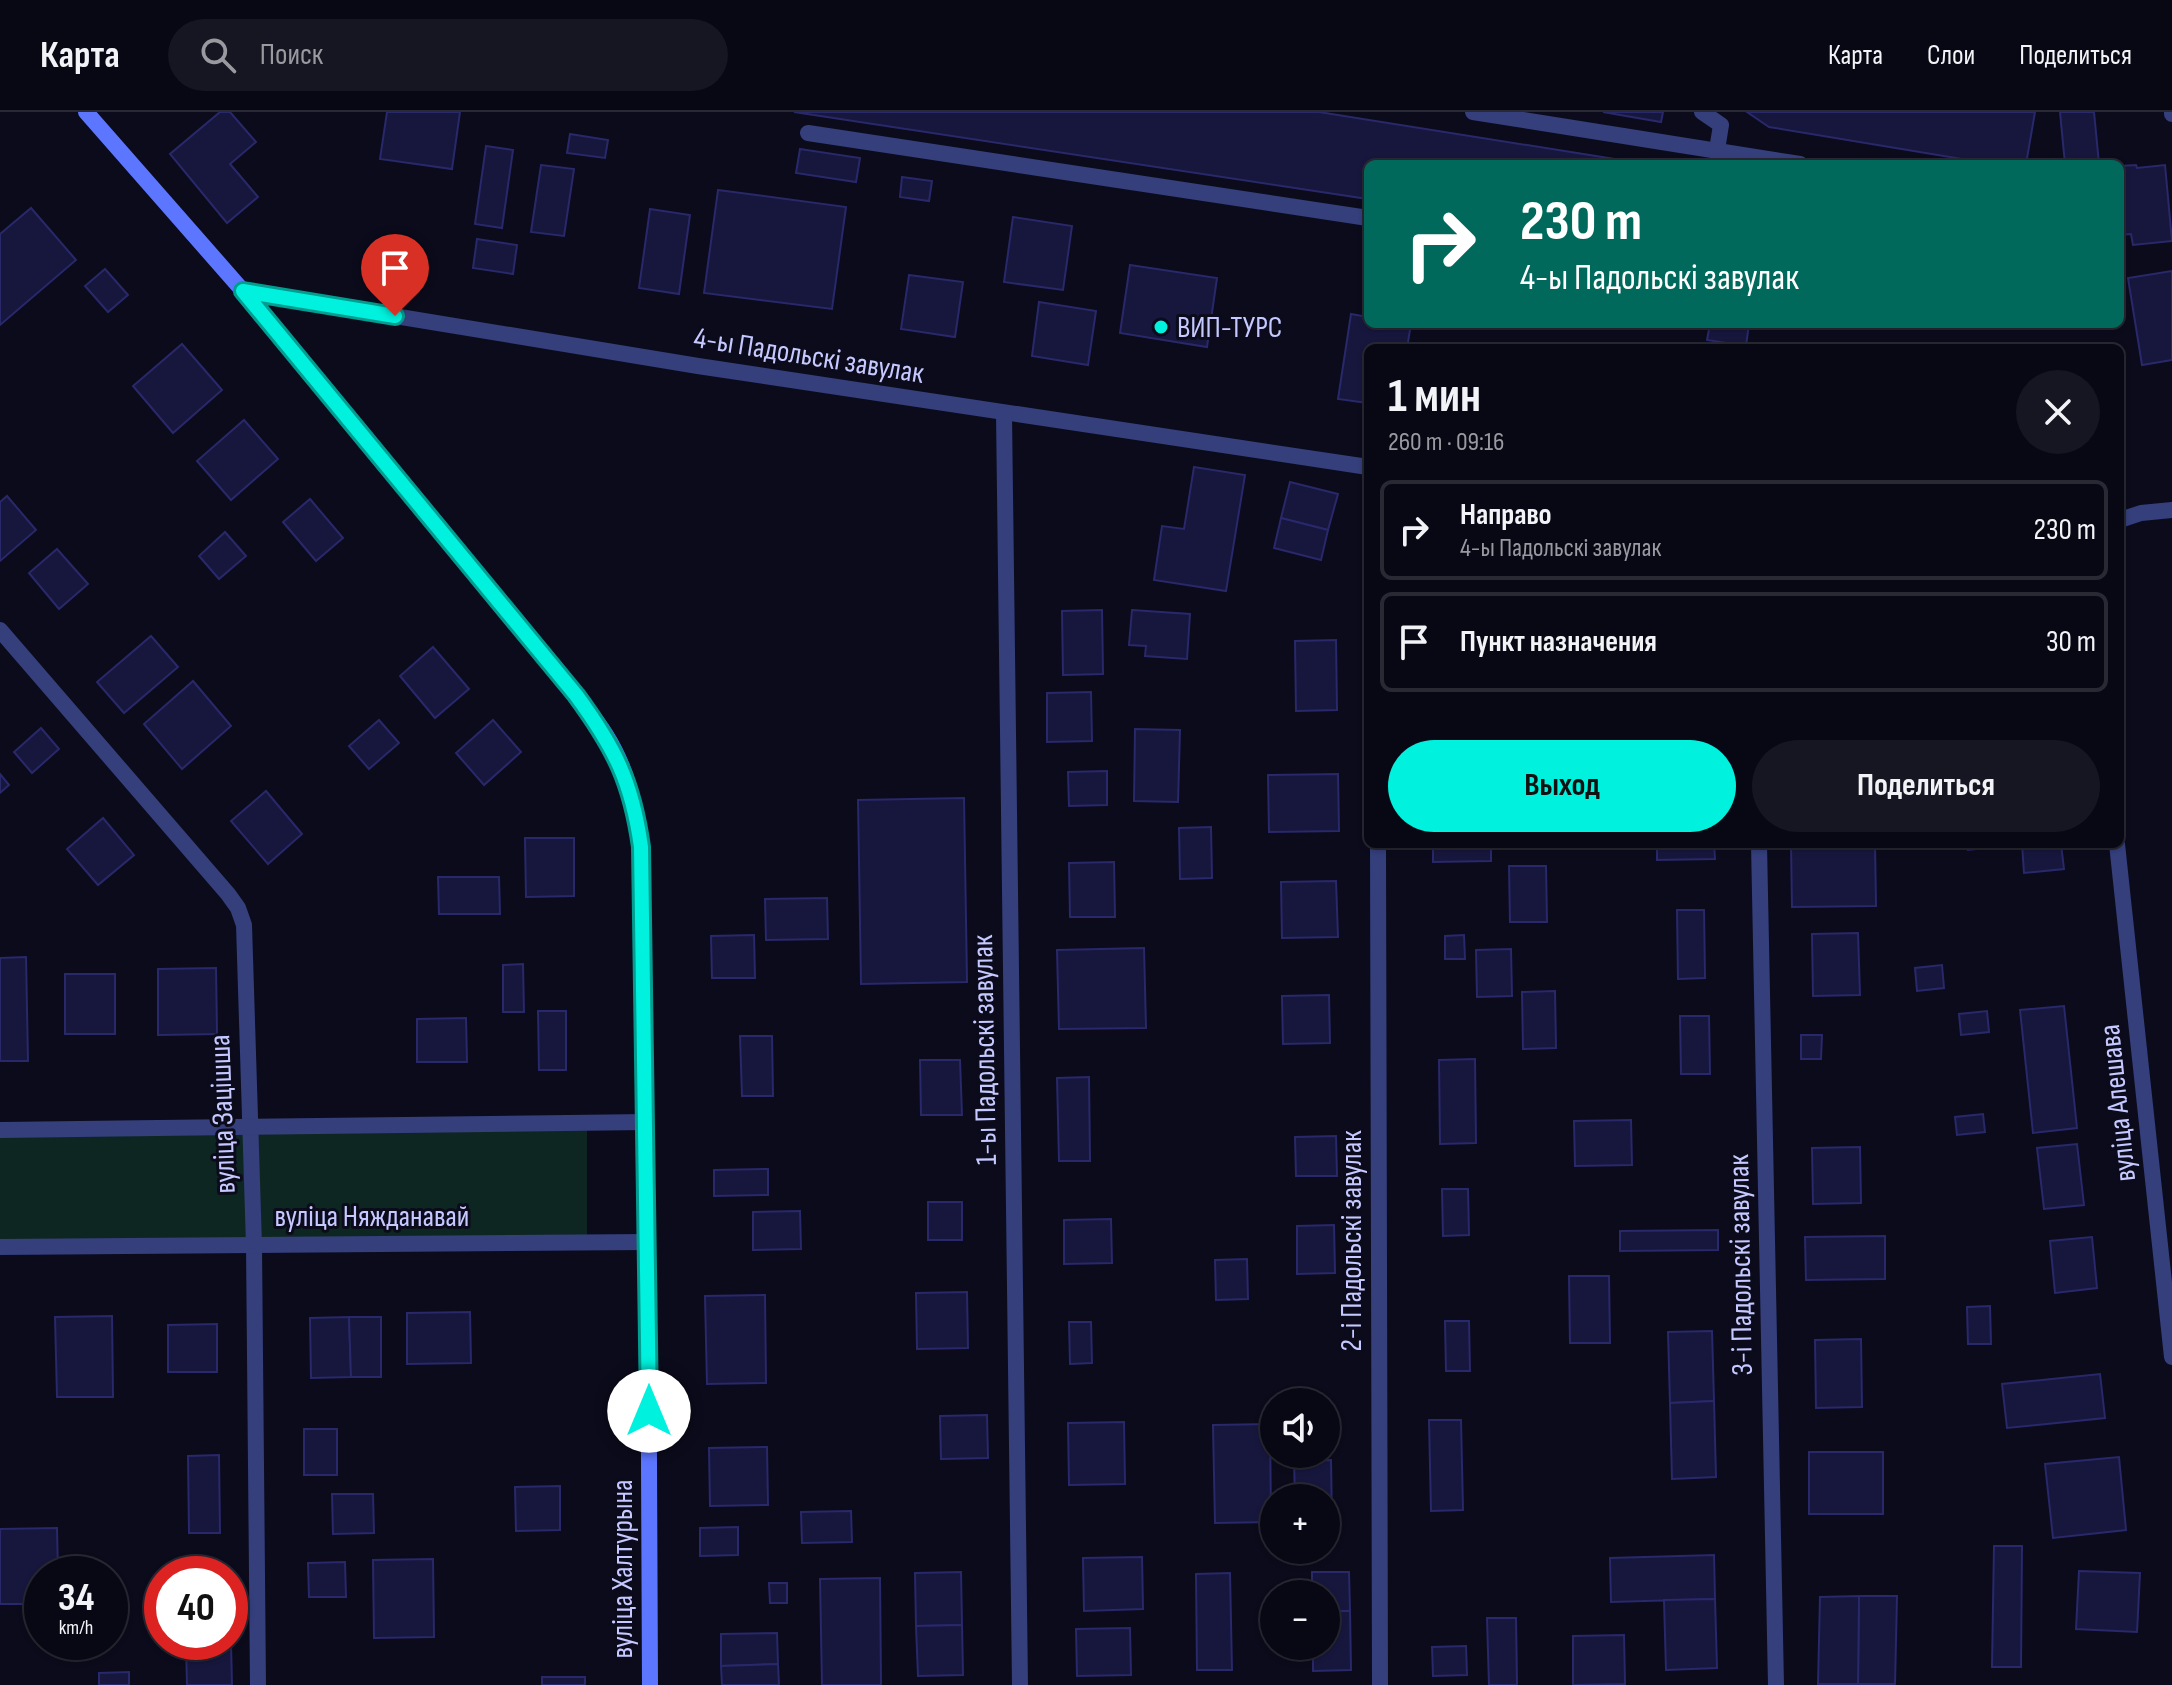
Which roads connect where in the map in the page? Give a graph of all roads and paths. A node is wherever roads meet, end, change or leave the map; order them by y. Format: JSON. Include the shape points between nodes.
{"nodes":[{"id":1,"x":86,"y":112,"type":"edge"},
{"id":2,"x":1473,"y":112,"type":"edge"},
{"id":3,"x":1702,"y":112,"type":"edge"},
{"id":4,"x":808,"y":133,"type":"dead end"},
{"id":5,"x":1717,"y":150,"type":"junction"},
{"id":6,"x":1776,"y":160,"type":"edge"},
{"id":7,"x":1364,"y":217,"type":"edge"},
{"id":8,"x":243,"y":291,"type":"junction"},
{"id":9,"x":1004,"y":414,"type":"junction"},
{"id":10,"x":1364,"y":466,"type":"edge"},
{"id":11,"x":2172,"y":510,"type":"edge"},
{"id":12,"x":2124,"y":519,"type":"edge"},
{"id":13,"x":0,"y":630,"type":"edge"},
{"id":14,"x":1378,"y":848,"type":"edge"},
{"id":15,"x":1759,"y":848,"type":"edge"},
{"id":16,"x":2117,"y":848,"type":"edge"},
{"id":17,"x":646,"y":1122,"type":"junction"},
{"id":18,"x":251,"y":1128,"type":"junction"},
{"id":19,"x":0,"y":1130,"type":"edge"},
{"id":20,"x":648,"y":1242,"type":"junction"},
{"id":21,"x":254,"y":1245,"type":"junction"},
{"id":22,"x":0,"y":1247,"type":"edge"},
{"id":23,"x":2172,"y":1357,"type":"edge"},
{"id":24,"x":258,"y":1685,"type":"edge"},
{"id":25,"x":650,"y":1685,"type":"edge"},
{"id":26,"x":1020,"y":1685,"type":"edge"},
{"id":27,"x":1380,"y":1685,"type":"edge"},
{"id":28,"x":1776,"y":1685,"type":"edge"}],
"edges":[{"from":1,"to":8,"type":"street","name":"вуліца Халтурына"},
{"from":2,"to":5,"type":"street"},
{"from":3,"to":5,"type":"street","via":[[1721,125]]},
{"from":4,"to":7,"type":"street"},
{"from":5,"to":6,"type":"street"},
{"from":8,"to":9,"type":"street","name":"4-ы Падольскі завулак"},
{"from":8,"to":17,"type":"street","name":"вуліца Халтурына","via":[[607,737],[629,785],[641,847]]},
{"from":9,"to":10,"type":"street","name":"4-ы Падольскі завулак"},
{"from":9,"to":26,"type":"street","name":"1-ы Падольскі завулак"},
{"from":11,"to":12,"type":"street"},
{"from":13,"to":18,"type":"street","name":"вуліца Зацішша","via":[[238,908],[244,925]]},
{"from":14,"to":27,"type":"street","name":"2-і Падольскі завулак"},
{"from":15,"to":28,"type":"street","name":"3-і Падольскі завулак"},
{"from":16,"to":23,"type":"street","name":"вуліца Алешава"},
{"from":17,"to":18,"type":"street"},
{"from":17,"to":20,"type":"street","name":"вуліца Халтурына"},
{"from":18,"to":19,"type":"street"},
{"from":18,"to":21,"type":"street","name":"вуліца Зацішша"},
{"from":20,"to":21,"type":"street","name":"вуліца Няжданавай"},
{"from":20,"to":25,"type":"street","name":"вуліца Халтурына"},
{"from":21,"to":22,"type":"street","name":"вуліца Няжданавай"},
{"from":21,"to":24,"type":"street","name":"вуліца Зацішша"}]}
